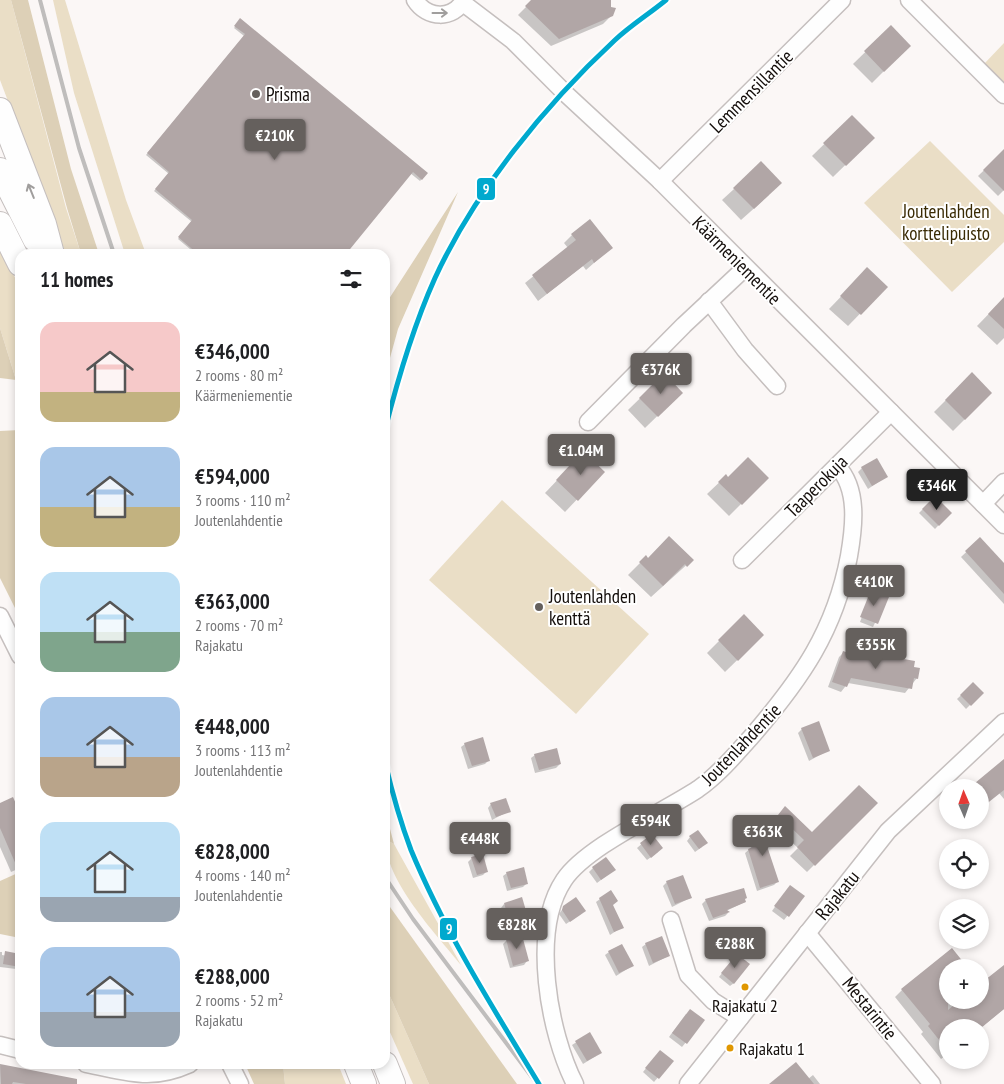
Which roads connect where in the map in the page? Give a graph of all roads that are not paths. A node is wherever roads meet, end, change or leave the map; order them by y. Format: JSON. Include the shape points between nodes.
{"nodes":[{"id":1,"x":415,"y":0,"type":"edge"},
{"id":2,"x":842,"y":0,"type":"edge"},
{"id":3,"x":909,"y":0,"type":"edge"},
{"id":4,"x":463,"y":1,"type":"edge"},
{"id":5,"x":1004,"y":95,"type":"edge"},
{"id":6,"x":0,"y":110,"type":"edge"},
{"id":7,"x":0,"y":170,"type":"edge"},
{"id":8,"x":660,"y":181,"type":"junction"},
{"id":9,"x":0,"y":224,"type":"edge"},
{"id":10,"x":40,"y":249,"type":"edge"},
{"id":11,"x":51,"y":249,"type":"edge"},
{"id":12,"x":15,"y":254,"type":"edge"},
{"id":13,"x":745,"y":268,"type":"junction"},
{"id":14,"x":709,"y":302,"type":"junction"},
{"id":15,"x":777,"y":386,"type":"dead end"},
{"id":16,"x":891,"y":412,"type":"junction"},
{"id":17,"x":588,"y":422,"type":"dead end"},
{"id":18,"x":837,"y":466,"type":"junction"},
{"id":19,"x":1004,"y":482,"type":"edge"},
{"id":20,"x":983,"y":504,"type":"junction"},
{"id":21,"x":1004,"y":525,"type":"edge"},
{"id":22,"x":742,"y":560,"type":"dead end"},
{"id":23,"x":0,"y":616,"type":"edge"},
{"id":24,"x":15,"y":646,"type":"edge"},
{"id":25,"x":1004,"y":723,"type":"edge"},
{"id":26,"x":671,"y":920,"type":"dead end"},
{"id":27,"x":807,"y":933,"type":"junction"},
{"id":28,"x":740,"y":1018,"type":"junction"},
{"id":29,"x":0,"y":1045,"type":"edge"},
{"id":30,"x":15,"y":1049,"type":"edge"},
{"id":31,"x":113,"y":1069,"type":"edge"},
{"id":32,"x":178,"y":1069,"type":"edge"},
{"id":33,"x":232,"y":1069,"type":"edge"},
{"id":34,"x":358,"y":1069,"type":"edge"},
{"id":35,"x":387,"y":1069,"type":"edge"},
{"id":36,"x":240,"y":1084,"type":"edge"},
{"id":37,"x":364,"y":1084,"type":"edge"},
{"id":38,"x":393,"y":1084,"type":"edge"},
{"id":39,"x":575,"y":1084,"type":"edge"},
{"id":40,"x":688,"y":1084,"type":"edge"},
{"id":41,"x":932,"y":1084,"type":"edge"}],
"edges":[{"from":1,"to":4,"type":"street","one_way":true,"via":[[426,11],[440,15],[453,11]]},
{"from":2,"to":8,"type":"street","name":"Lemmensillantie"},
{"from":3,"to":5,"type":"street"},
{"from":4,"to":8,"type":"street","name":"Käärmeniementie","via":[[514,41]]},
{"from":11,"to":6,"type":"highway","one_way":true},
{"from":7,"to":10,"type":"highway"},
{"from":8,"to":13,"type":"street","name":"Käärmeniementie"},
{"from":9,"to":12,"type":"highway"},
{"from":13,"to":14,"type":"street"},
{"from":13,"to":16,"type":"street","name":"Käärmeniementie"},
{"from":14,"to":15,"type":"street"},
{"from":14,"to":17,"type":"street"},
{"from":16,"to":18,"type":"street","name":"Taaperokuja"},
{"from":16,"to":20,"type":"street","name":"Käärmeniementie"},
{"from":18,"to":22,"type":"street","name":"Taaperokuja"},
{"from":18,"to":39,"type":"street","name":"Joutenlahdentie","via":[[846,476],[854,527],[843,588],[818,648],[785,698],[713,775],[699,788],[596,851],[564,879],[557,894],[547,940],[547,994],[558,1042]]},
{"from":19,"to":20,"type":"street"},
{"from":20,"to":21,"type":"street","name":"Käärmeniementie"},
{"from":23,"to":24,"type":"street"},
{"from":25,"to":27,"type":"street","name":"Rajakatu","via":[[888,831]]},
{"from":26,"to":28,"type":"street","via":[[688,975],[713,1001]]},
{"from":27,"to":28,"type":"street","name":"Rajakatu"},
{"from":27,"to":41,"type":"street","name":"Mestarintie"},
{"from":28,"to":40,"type":"street","name":"Rajakatu"},
{"from":29,"to":30,"type":"street"},
{"from":31,"to":32,"type":"street","via":[[150,1076]]},
{"from":33,"to":36,"type":"street"},
{"from":34,"to":37,"type":"highway"},
{"from":35,"to":38,"type":"highway"}]}
